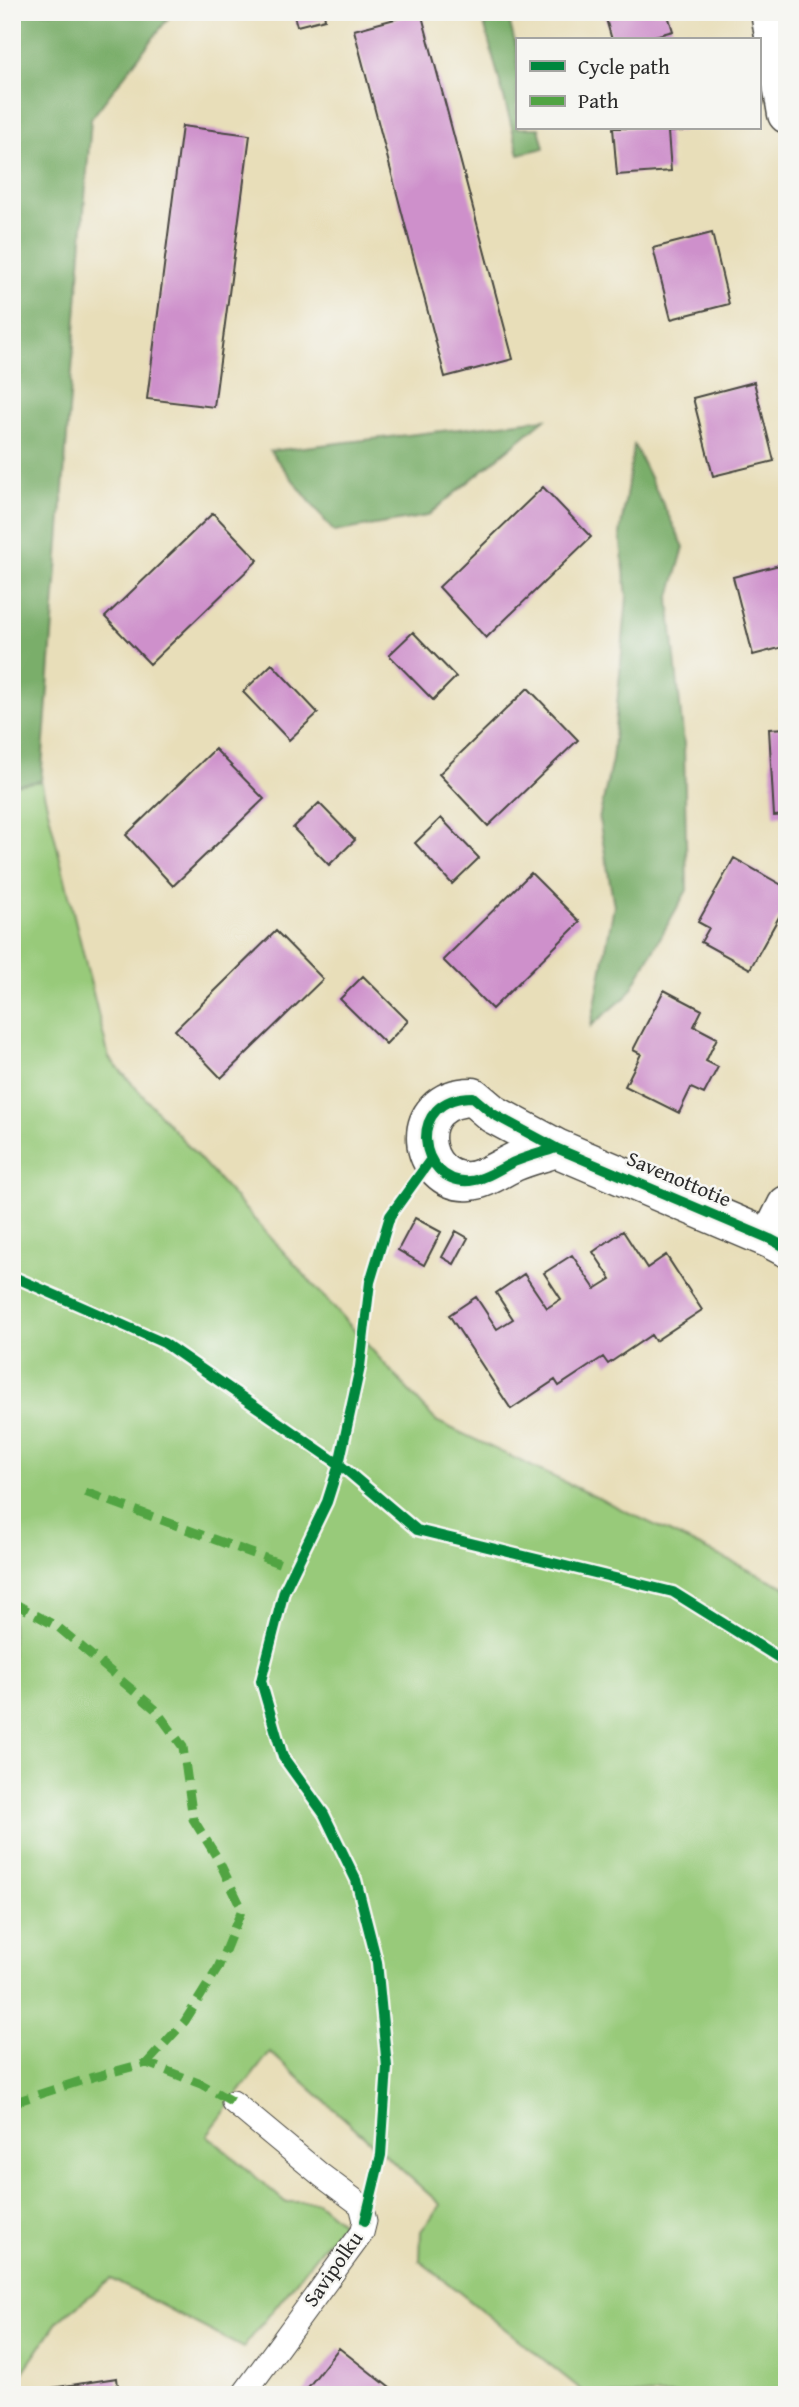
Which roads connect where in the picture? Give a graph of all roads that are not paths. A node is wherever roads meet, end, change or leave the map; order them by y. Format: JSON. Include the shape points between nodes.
{"nodes":[{"id":1,"x":770,"y":12,"type":"edge"},
{"id":2,"x":787,"y":114,"type":"edge"},
{"id":3,"x":556,"y":1148,"type":"dead end"},
{"id":4,"x":787,"y":1205,"type":"edge"},
{"id":5,"x":778,"y":1243,"type":"edge"},
{"id":6,"x":233,"y":2102,"type":"dead end"},
{"id":7,"x":243,"y":2395,"type":"edge"}],
"edges":[{"from":1,"to":2,"type":"street"},
{"from":3,"to":5,"type":"street","name":"Savenottotie"},
{"from":4,"to":5,"type":"street"},
{"from":6,"to":7,"type":"lane","name":"Savipolku","via":[[361,2205],[365,2221],[362,2233]]}]}
